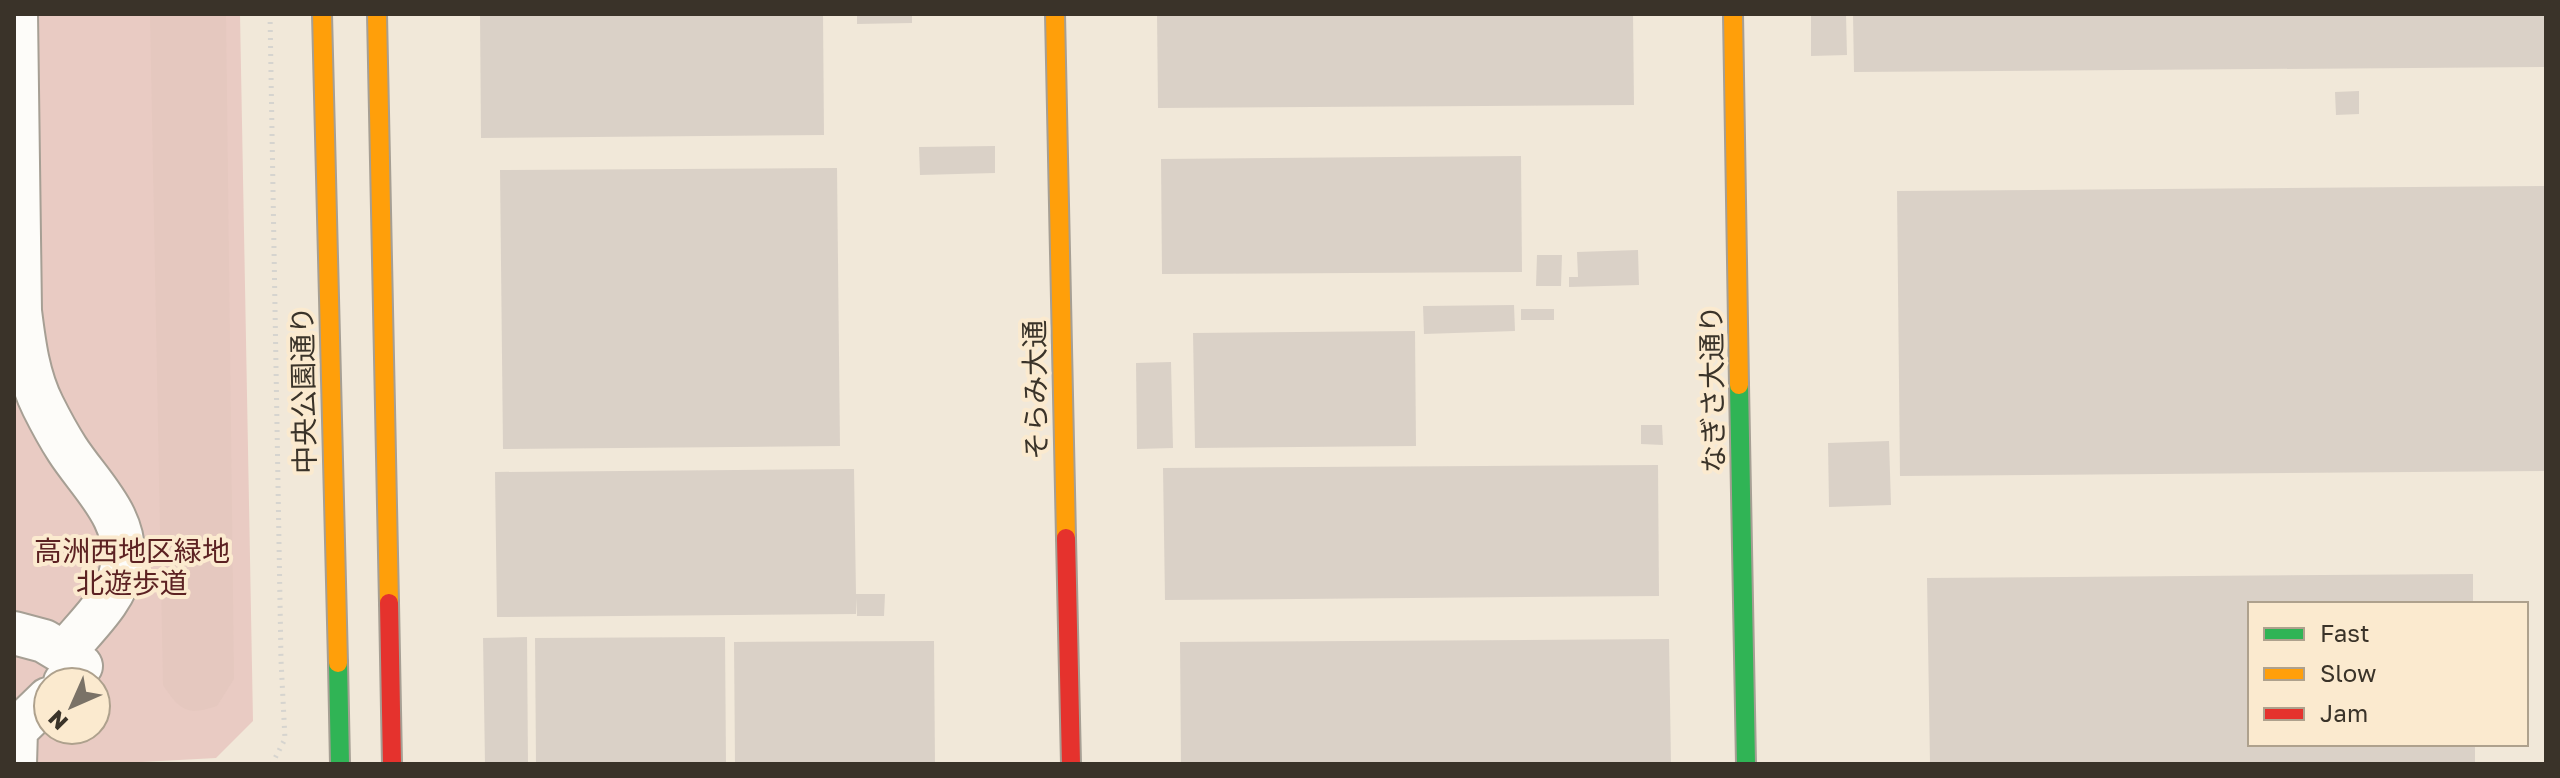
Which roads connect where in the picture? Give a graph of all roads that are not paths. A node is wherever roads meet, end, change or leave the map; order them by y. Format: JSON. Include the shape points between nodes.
{"nodes":[{"id":1,"x":16,"y":14,"type":"edge"},
{"id":2,"x":322,"y":14,"type":"edge"},
{"id":3,"x":377,"y":14,"type":"edge"},
{"id":4,"x":1055,"y":14,"type":"edge"},
{"id":5,"x":1733,"y":14,"type":"edge"},
{"id":6,"x":14,"y":633,"type":"edge"},
{"id":7,"x":64,"y":666,"type":"edge"},
{"id":8,"x":66,"y":666,"type":"edge"},
{"id":9,"x":32,"y":714,"type":"edge"},
{"id":10,"x":15,"y":764,"type":"edge"},
{"id":11,"x":340,"y":764,"type":"edge"},
{"id":12,"x":392,"y":764,"type":"edge"},
{"id":13,"x":1071,"y":764,"type":"edge"},
{"id":14,"x":1746,"y":764,"type":"edge"}],
"edges":[{"from":1,"to":8,"type":"street","via":[[20,311],[26,358],[41,403],[121,532],[122,566],[114,590]]},
{"from":2,"to":11,"type":"street","name":"中央公園通り"},
{"from":3,"to":12,"type":"street"},
{"from":4,"to":13,"type":"street","name":"そらみ大通"},
{"from":5,"to":14,"type":"street","name":"なぎさ大通り"},
{"from":6,"to":7,"type":"street","via":[[44,641]]},
{"from":9,"to":10,"type":"street","via":[[16,730]]}]}
